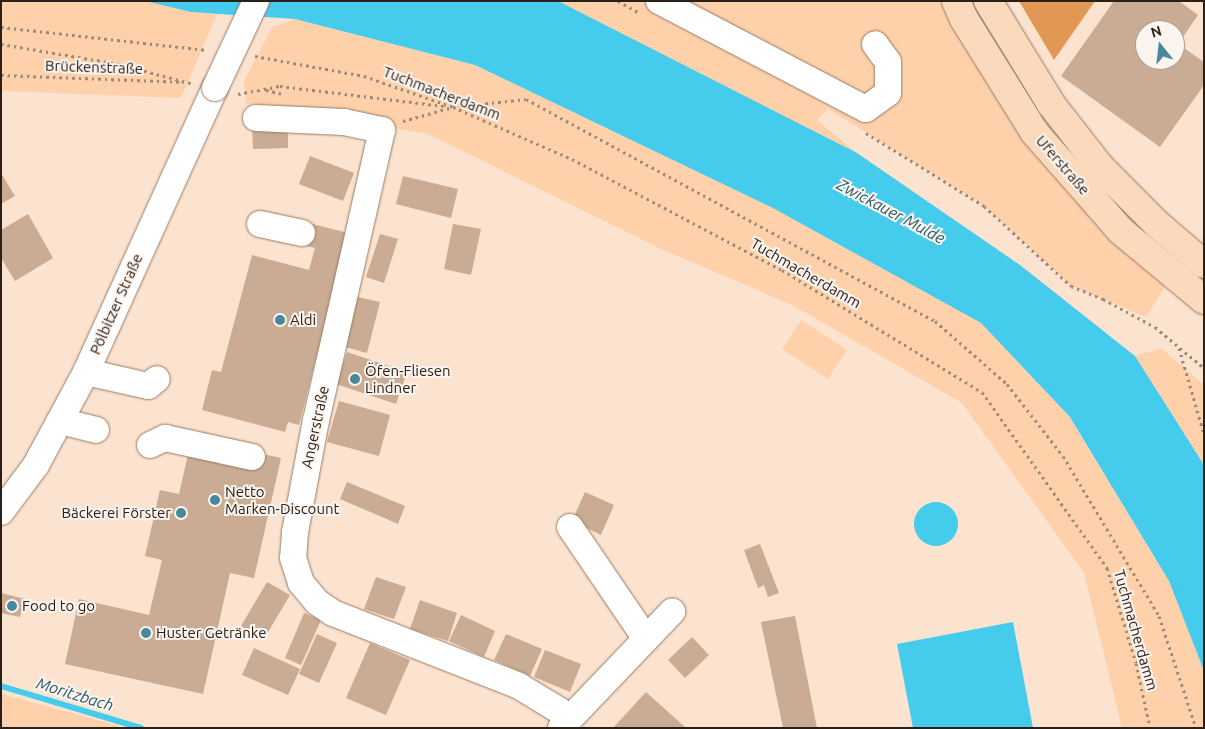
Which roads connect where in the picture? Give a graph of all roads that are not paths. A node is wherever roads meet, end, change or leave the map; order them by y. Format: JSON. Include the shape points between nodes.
{"nodes":[{"id":1,"x":256,"y":1,"type":"edge"},
{"id":2,"x":956,"y":1,"type":"edge"},
{"id":3,"x":988,"y":1,"type":"edge"},
{"id":4,"x":651,"y":8,"type":"edge"},
{"id":5,"x":875,"y":44,"type":"dead end"},
{"id":6,"x":256,"y":118,"type":"dead end"},
{"id":7,"x":260,"y":224,"type":"dead end"},
{"id":8,"x":302,"y":233,"type":"dead end"},
{"id":9,"x":1204,"y":264,"type":"edge"},
{"id":10,"x":1204,"y":300,"type":"edge"},
{"id":11,"x":86,"y":372,"type":"junction"},
{"id":12,"x":157,"y":379,"type":"dead end"},
{"id":13,"x":60,"y":421,"type":"junction"},
{"id":14,"x":96,"y":430,"type":"dead end"},
{"id":15,"x":150,"y":445,"type":"dead end"},
{"id":16,"x":252,"y":457,"type":"dead end"},
{"id":17,"x":1,"y":512,"type":"edge"},
{"id":18,"x":570,"y":527,"type":"dead end"},
{"id":19,"x":672,"y":612,"type":"dead end"},
{"id":20,"x":646,"y":639,"type":"junction"},
{"id":21,"x":565,"y":722,"type":"edge"}],
"edges":[{"from":1,"to":11,"type":"street","name":"Pölbitzer Straße","bridge":true},
{"from":2,"to":10,"type":"main road","name":"Uferstraße","via":[[1035,133],[1121,231]]},
{"from":3,"to":9,"type":"main road","name":"Uferstraße","via":[[1051,104],[1101,168],[1158,226]]},
{"from":4,"to":5,"type":"street","via":[[866,109],[888,93],[888,62]]},
{"from":6,"to":21,"type":"street","name":"Angerstraße","via":[[344,122],[382,130],[316,420],[293,558],[301,583],[317,602],[333,613],[519,686]]},
{"from":7,"to":8,"type":"street"},
{"from":11,"to":12,"type":"street","via":[[148,386]]},
{"from":11,"to":13,"type":"street","name":"Pölbitzer Straße"},
{"from":13,"to":14,"type":"street"},
{"from":13,"to":17,"type":"street","name":"Pölbitzer Straße","via":[[36,466]]},
{"from":15,"to":16,"type":"street","via":[[165,438]]},
{"from":18,"to":20,"type":"street"},
{"from":19,"to":20,"type":"street","name":"Angerstraße"},
{"from":20,"to":21,"type":"street","name":"Angerstraße"}]}
